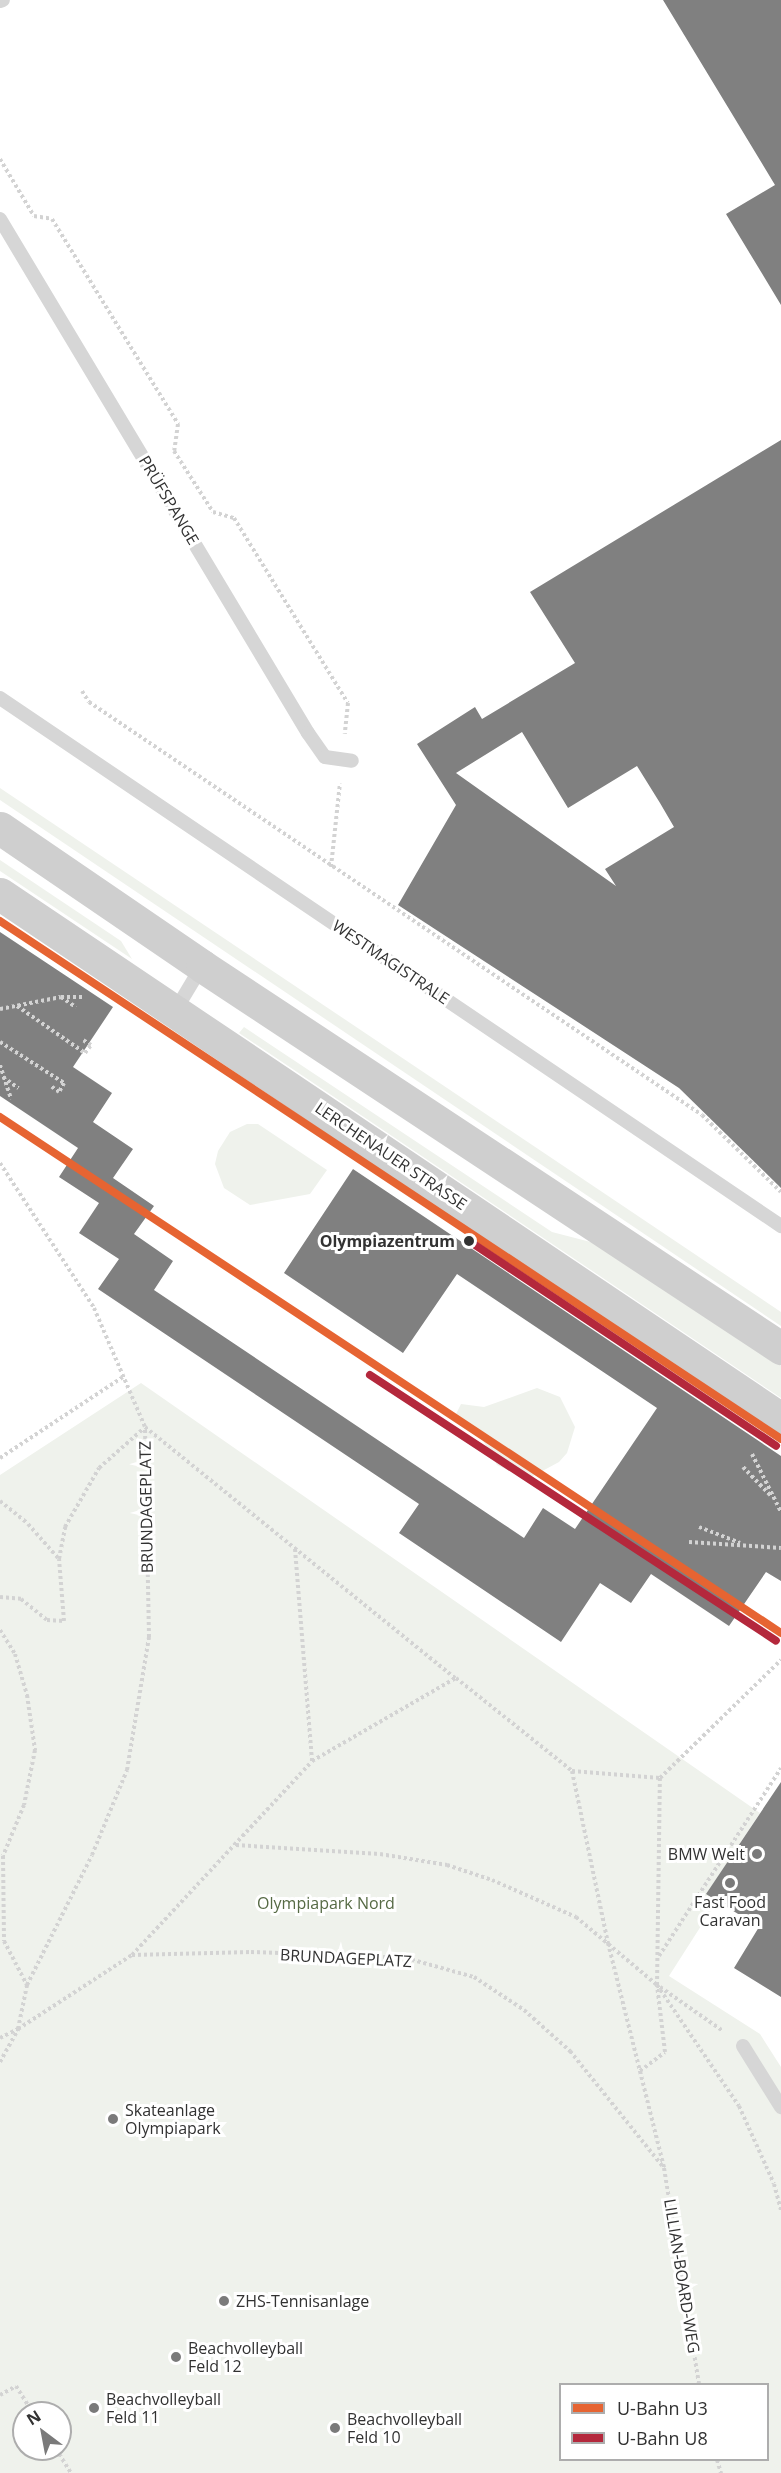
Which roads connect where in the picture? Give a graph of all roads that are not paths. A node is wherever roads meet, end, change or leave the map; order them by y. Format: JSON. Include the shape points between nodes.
{"nodes":[{"id":1,"x":0,"y":219,"type":"edge"},
{"id":2,"x":0,"y":698,"type":"edge"},
{"id":3,"x":352,"y":761,"type":"dead end"},
{"id":4,"x":0,"y":828,"type":"edge"},
{"id":5,"x":0,"y":894,"type":"edge"},
{"id":6,"x":202,"y":966,"type":"junction"},
{"id":7,"x":175,"y":1011,"type":"junction"},
{"id":8,"x":781,"y":1226,"type":"edge"},
{"id":9,"x":781,"y":1348,"type":"edge"},
{"id":10,"x":781,"y":1419,"type":"edge"},
{"id":11,"x":743,"y":2046,"type":"road end"},
{"id":12,"x":781,"y":2108,"type":"edge"}],
"edges":[{"from":1,"to":3,"type":"lane","name":"PRÜFSPANGE","via":[[308,733],[325,757]]},
{"from":2,"to":8,"type":"lane","name":"WESTMAGISTRALE"},
{"from":4,"to":6,"type":"main road"},
{"from":5,"to":7,"type":"main road","name":"LERCHENAUER STRASSE"},
{"from":6,"to":7,"type":"lane"},
{"from":6,"to":9,"type":"main road"},
{"from":7,"to":10,"type":"main road","name":"LERCHENAUER STRASSE"},
{"from":11,"to":12,"type":"lane"}]}
